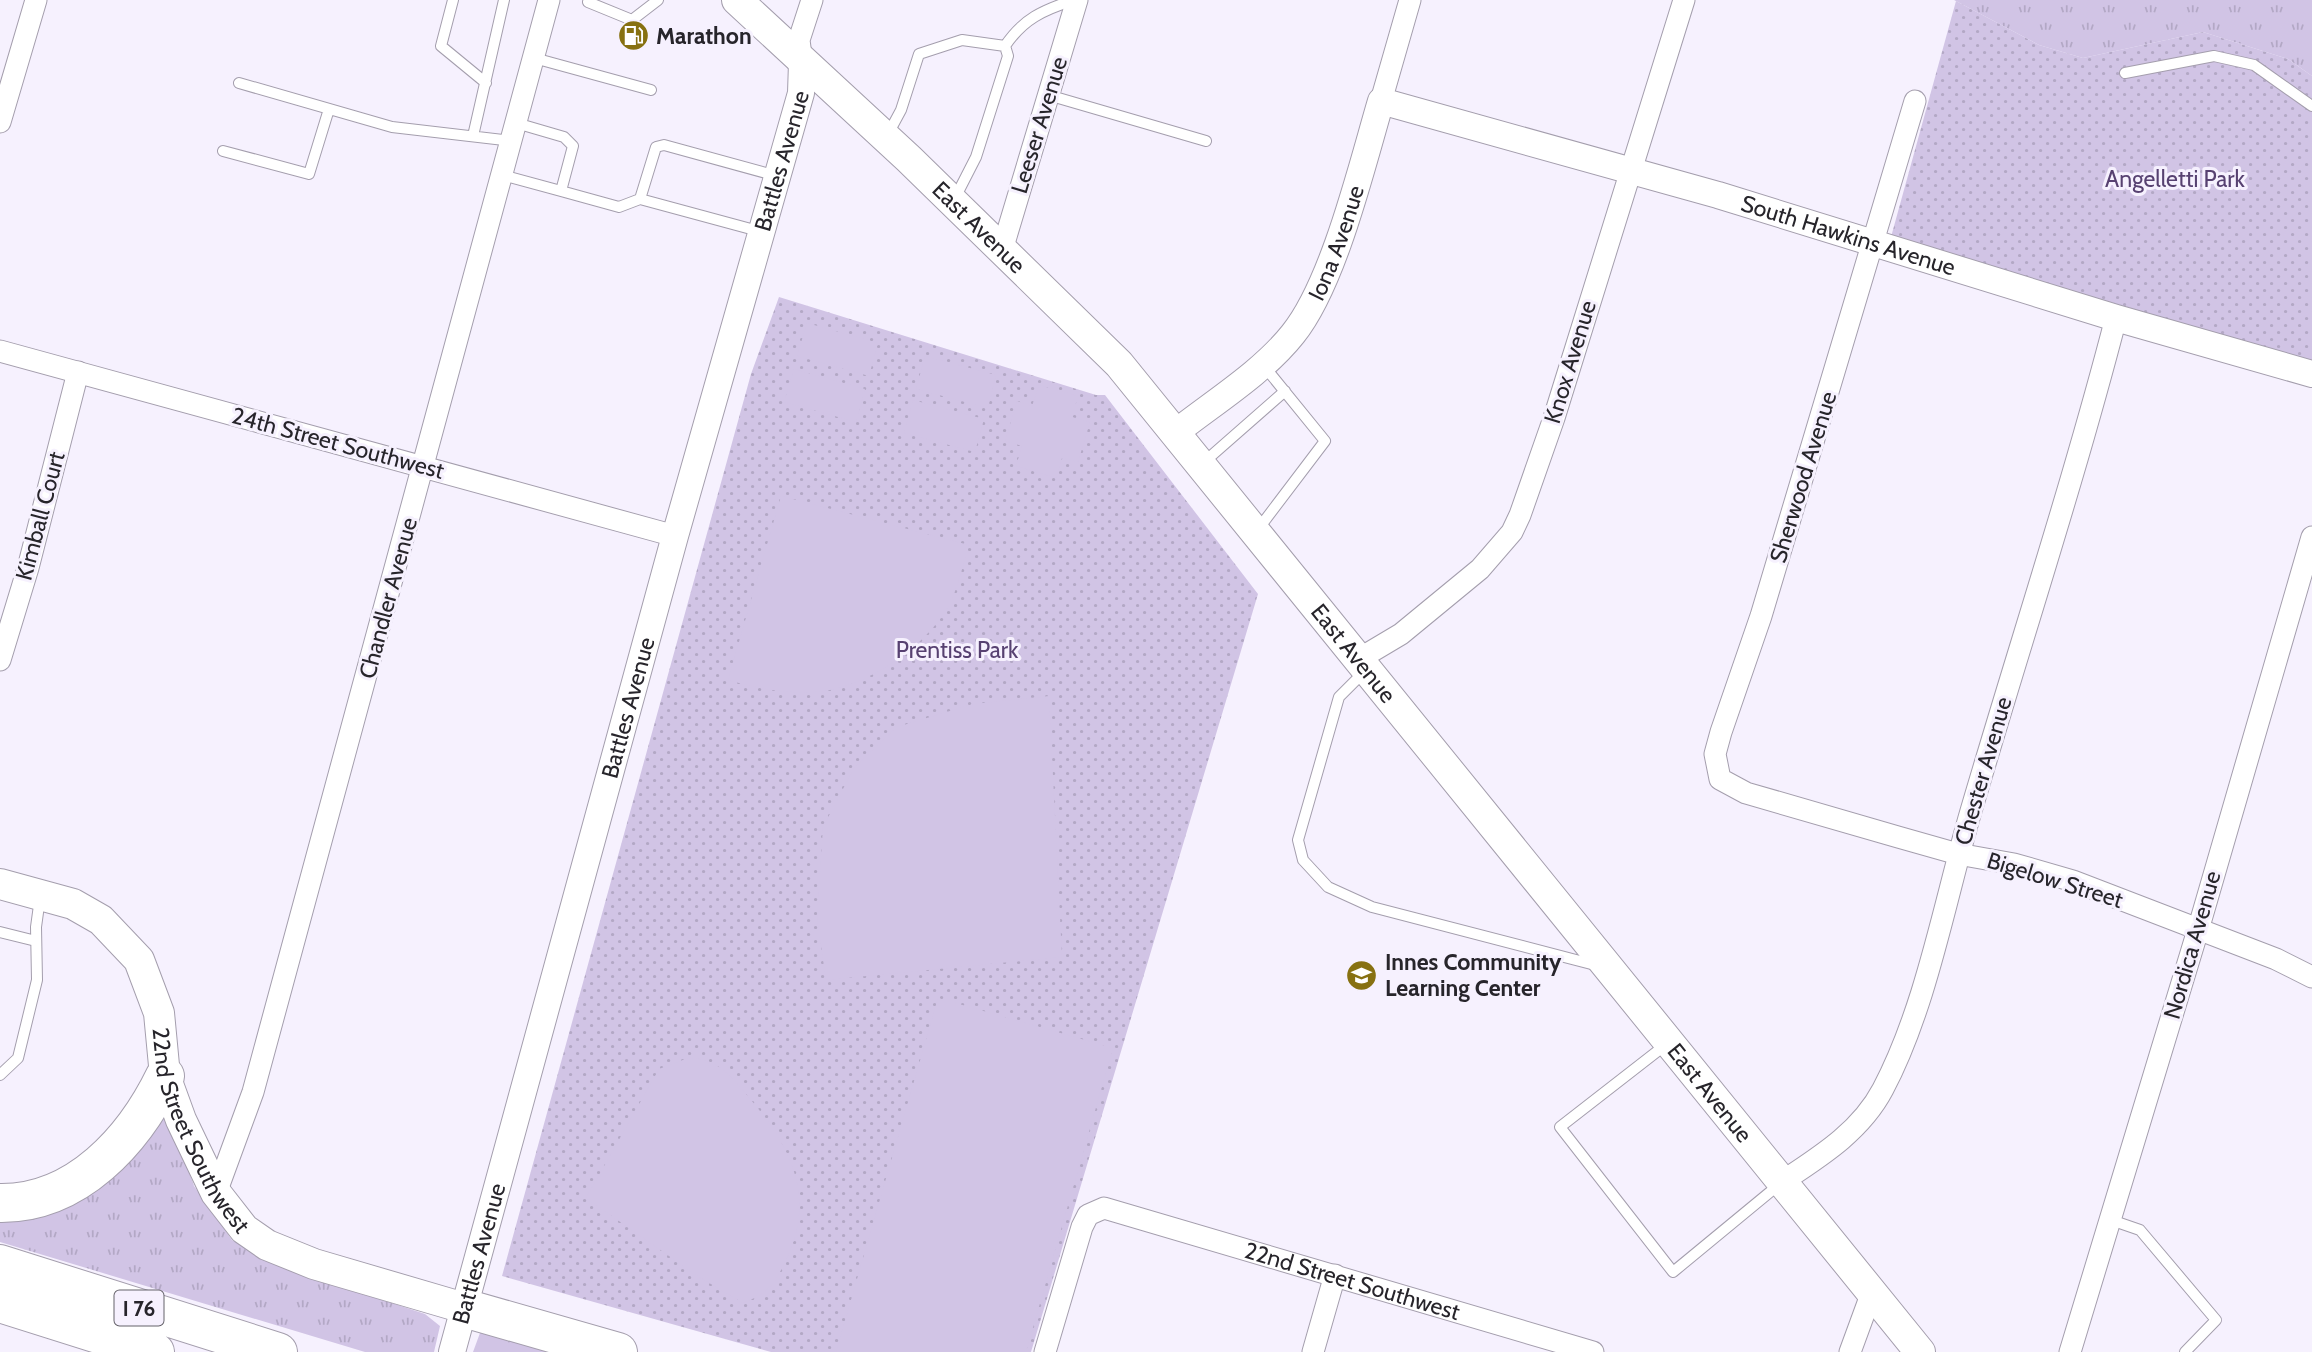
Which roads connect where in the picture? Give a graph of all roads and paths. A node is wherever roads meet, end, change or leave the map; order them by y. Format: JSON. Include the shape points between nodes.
{"nodes":[{"id":1,"x":36,"y":0,"type":"edge"},
{"id":2,"x":453,"y":0,"type":"edge"},
{"id":3,"x":505,"y":0,"type":"edge"},
{"id":4,"x":549,"y":0,"type":"edge"},
{"id":5,"x":737,"y":0,"type":"edge"},
{"id":6,"x":812,"y":0,"type":"edge"},
{"id":7,"x":1076,"y":0,"type":"edge"},
{"id":8,"x":1410,"y":0,"type":"edge"},
{"id":9,"x":1684,"y":0,"type":"edge"},
{"id":10,"x":587,"y":1,"type":"edge"},
{"id":11,"x":655,"y":1,"type":"edge"},
{"id":12,"x":1005,"y":46,"type":"junction"},
{"id":13,"x":534,"y":58,"type":"junction"},
{"id":14,"x":802,"y":63,"type":"junction"},
{"id":15,"x":2126,"y":73,"type":"dead end"},
{"id":16,"x":239,"y":83,"type":"dead end"},
{"id":17,"x":486,"y":83,"type":"junction"},
{"id":18,"x":5,"y":89,"type":"edge"},
{"id":19,"x":651,"y":90,"type":"dead end"},
{"id":20,"x":1048,"y":95,"type":"junction"},
{"id":21,"x":1381,"y":101,"type":"junction"},
{"id":22,"x":1915,"y":101,"type":"dead end"},
{"id":23,"x":2312,"y":106,"type":"edge"},
{"id":24,"x":329,"y":109,"type":"junction"},
{"id":25,"x":0,"y":122,"type":"edge"},
{"id":26,"x":514,"y":132,"type":"junction"},
{"id":27,"x":473,"y":136,"type":"junction"},
{"id":28,"x":886,"y":138,"type":"junction"},
{"id":29,"x":1206,"y":141,"type":"dead end"},
{"id":30,"x":223,"y":151,"type":"dead end"},
{"id":31,"x":1628,"y":172,"type":"junction"},
{"id":32,"x":502,"y":175,"type":"junction"},
{"id":33,"x":778,"y":176,"type":"junction"},
{"id":34,"x":561,"y":191,"type":"junction"},
{"id":35,"x":640,"y":199,"type":"junction"},
{"id":36,"x":953,"y":202,"type":"junction"},
{"id":37,"x":762,"y":232,"type":"junction"},
{"id":38,"x":1875,"y":242,"type":"junction"},
{"id":39,"x":1002,"y":250,"type":"junction"},
{"id":40,"x":2116,"y":318,"type":"junction"},
{"id":41,"x":0,"y":351,"type":"edge"},
{"id":42,"x":1262,"y":364,"type":"junction"},
{"id":43,"x":78,"y":372,"type":"junction"},
{"id":44,"x":2312,"y":374,"type":"edge"},
{"id":45,"x":1285,"y":391,"type":"junction"},
{"id":46,"x":1175,"y":433,"type":"junction"},
{"id":47,"x":1201,"y":465,"type":"junction"},
{"id":48,"x":424,"y":467,"type":"junction"},
{"id":49,"x":1255,"y":533,"type":"junction"},
{"id":50,"x":676,"y":536,"type":"junction"},
{"id":51,"x":2312,"y":537,"type":"edge"},
{"id":52,"x":0,"y":660,"type":"edge"},
{"id":53,"x":1363,"y":664,"type":"junction"},
{"id":54,"x":1790,"y":805,"type":"joint"},
{"id":55,"x":1958,"y":853,"type":"junction"},
{"id":56,"x":3,"y":888,"type":"edge"},
{"id":57,"x":40,"y":895,"type":"junction"},
{"id":58,"x":2198,"y":930,"type":"junction"},
{"id":59,"x":0,"y":932,"type":"edge"},
{"id":60,"x":36,"y":941,"type":"junction"},
{"id":61,"x":1612,"y":969,"type":"junction"},
{"id":62,"x":2312,"y":977,"type":"edge"},
{"id":63,"x":1670,"y":1041,"type":"junction"},
{"id":64,"x":0,"y":1075,"type":"edge"},
{"id":65,"x":165,"y":1076,"type":"junction"},
{"id":66,"x":1783,"y":1181,"type":"junction"},
{"id":67,"x":216,"y":1192,"type":"junction"},
{"id":68,"x":0,"y":1203,"type":"edge"},
{"id":69,"x":2111,"y":1220,"type":"junction"},
{"id":70,"x":0,"y":1264,"type":"edge"},
{"id":71,"x":1335,"y":1275,"type":"junction"},
{"id":72,"x":1872,"y":1292,"type":"junction"},
{"id":73,"x":0,"y":1303,"type":"edge"},
{"id":74,"x":464,"y":1308,"type":"junction"},
{"id":75,"x":0,"y":1318,"type":"edge"},
{"id":76,"x":1585,"y":1351,"type":"edge"},
{"id":77,"x":148,"y":1352,"type":"edge"},
{"id":78,"x":155,"y":1352,"type":"edge"},
{"id":79,"x":278,"y":1352,"type":"edge"},
{"id":80,"x":452,"y":1352,"type":"edge"},
{"id":81,"x":618,"y":1352,"type":"edge"},
{"id":82,"x":1045,"y":1352,"type":"edge"},
{"id":83,"x":1313,"y":1352,"type":"edge"},
{"id":84,"x":1850,"y":1352,"type":"edge"},
{"id":85,"x":1920,"y":1352,"type":"edge"},
{"id":86,"x":2070,"y":1352,"type":"edge"},
{"id":87,"x":2185,"y":1352,"type":"edge"}],
"edges":[{"from":1,"to":18,"type":"street"},
{"from":2,"to":17,"type":"lane","via":[[441,46]]},
{"from":3,"to":17,"type":"lane"},
{"from":4,"to":13,"type":"street","name":"Chandler Avenue"},
{"from":5,"to":14,"type":"main road","name":"East Avenue"},
{"from":6,"to":14,"type":"street","via":[[799,40]]},
{"from":7,"to":12,"type":"lane","via":[[1017,27]]},
{"from":7,"to":20,"type":"street","name":"Leeser Avenue"},
{"from":8,"to":21,"type":"street","name":"Iona Avenue"},
{"from":9,"to":31,"type":"street","name":"Knox Avenue"},
{"from":10,"to":11,"type":"lane","via":[[632,20]]},
{"from":12,"to":28,"type":"lane","via":[[962,40],[919,54],[901,110]]},
{"from":12,"to":36,"type":"lane","via":[[1008,56],[976,157]]},
{"from":13,"to":19,"type":"lane"},
{"from":13,"to":26,"type":"street","name":"Chandler Avenue"},
{"from":14,"to":28,"type":"main road","name":"East Avenue"},
{"from":14,"to":33,"type":"street","name":"Battles Avenue","via":[[802,93]]},
{"from":15,"to":23,"type":"lane","via":[[2214,56],[2255,65]]},
{"from":16,"to":24,"type":"lane"},
{"from":17,"to":27,"type":"lane"},
{"from":18,"to":25,"type":"street"},
{"from":20,"to":29,"type":"lane"},
{"from":20,"to":39,"type":"street","name":"Leeser Avenue"},
{"from":21,"to":31,"type":"street","name":"South Hawkins Avenue"},
{"from":21,"to":42,"type":"street","name":"Iona Avenue","via":[[1325,276],[1294,334]]},
{"from":22,"to":38,"type":"street","name":"Sherwood Avenue"},
{"from":24,"to":27,"type":"lane","via":[[392,127]]},
{"from":24,"to":30,"type":"lane","via":[[309,174]]},
{"from":26,"to":27,"type":"lane"},
{"from":26,"to":32,"type":"street","name":"Chandler Avenue"},
{"from":26,"to":34,"type":"lane","via":[[564,137],[573,146]]},
{"from":28,"to":36,"type":"main road","name":"East Avenue"},
{"from":31,"to":38,"type":"street","name":"South Hawkins Avenue"},
{"from":31,"to":53,"type":"street","name":"Knox Avenue","via":[[1554,418],[1512,532],[1480,569]]},
{"from":32,"to":34,"type":"lane"},
{"from":32,"to":48,"type":"street","name":"Chandler Avenue"},
{"from":33,"to":35,"type":"lane","via":[[664,145],[656,147]]},
{"from":33,"to":37,"type":"street","name":"Battles Avenue"},
{"from":34,"to":35,"type":"lane","via":[[619,208]]},
{"from":35,"to":37,"type":"lane"},
{"from":36,"to":39,"type":"main road","name":"East Avenue"},
{"from":37,"to":50,"type":"street","name":"Battles Avenue"},
{"from":38,"to":40,"type":"street","name":"South Hawkins Avenue"},
{"from":38,"to":54,"type":"street","name":"Sherwood Avenue","via":[[1715,754],[1720,779],[1732,788]]},
{"from":39,"to":46,"type":"main road","name":"East Avenue","via":[[1119,364]]},
{"from":40,"to":44,"type":"street","name":"South Hawkins Avenue"},
{"from":40,"to":55,"type":"street","name":"Chester Avenue"},
{"from":41,"to":43,"type":"street","name":"24th Street Southwest"},
{"from":42,"to":45,"type":"lane"},
{"from":42,"to":46,"type":"street","name":"Iona Avenue"},
{"from":43,"to":48,"type":"street","name":"24th Street Southwest"},
{"from":43,"to":52,"type":"street","name":"Kimball Court"},
{"from":45,"to":47,"type":"lane"},
{"from":45,"to":49,"type":"lane","via":[[1325,441]]},
{"from":46,"to":47,"type":"main road","name":"East Avenue"},
{"from":47,"to":49,"type":"main road","name":"East Avenue"},
{"from":48,"to":50,"type":"street","name":"24th Street Southwest"},
{"from":48,"to":67,"type":"street","name":"Chandler Avenue","via":[[253,1092]]},
{"from":49,"to":53,"type":"main road","name":"East Avenue"},
{"from":50,"to":74,"type":"street","name":"Battles Avenue"},
{"from":51,"to":58,"type":"street","name":"Nordica Avenue"},
{"from":53,"to":61,"type":"main road","name":"East Avenue"},
{"from":53,"to":61,"type":"lane","via":[[1339,697],[1298,840],[1303,860],[1328,887],[1373,907]]},
{"from":54,"to":55,"type":"street","name":"Bigelow Street"},
{"from":55,"to":58,"type":"street","name":"Bigelow Street","via":[[2014,863],[2073,881]]},
{"from":55,"to":66,"type":"street","name":"Chester Avenue","via":[[1914,1009],[1882,1091],[1863,1120]]},
{"from":56,"to":57,"type":"main road","name":"22nd Street Southwest"},
{"from":57,"to":60,"type":"lane"},
{"from":57,"to":65,"type":"main road","name":"22nd Street Southwest","via":[[73,904],[100,920],[139,960],[159,1013]]},
{"from":58,"to":62,"type":"street","name":"Bigelow Street"},
{"from":58,"to":69,"type":"street","name":"Nordica Avenue"},
{"from":59,"to":60,"type":"lane"},
{"from":60,"to":64,"type":"lane","via":[[37,980],[18,1058]]},
{"from":61,"to":63,"type":"main road","name":"East Avenue"},
{"from":63,"to":66,"type":"main road","name":"East Avenue"},
{"from":63,"to":66,"type":"lane","via":[[1560,1127],[1673,1272]]},
{"from":65,"to":67,"type":"main road","name":"22nd Street Southwest"},
{"from":65,"to":68,"type":"highway","via":[[126,1139],[101,1165],[41,1196]]},
{"from":66,"to":72,"type":"main road","name":"East Avenue"},
{"from":67,"to":74,"type":"main road","name":"22nd Street Southwest","via":[[244,1229],[267,1245],[314,1264]]},
{"from":69,"to":86,"type":"street","name":"Nordica Avenue"},
{"from":69,"to":87,"type":"lane","via":[[2140,1230],[2216,1320]]},
{"from":70,"to":79,"type":"highway","number":"I 76"},
{"from":71,"to":76,"type":"street","name":"22nd Street Southwest"},
{"from":71,"to":82,"type":"street","name":"22nd Street Southwest","via":[[1112,1210],[1097,1210],[1082,1227]]},
{"from":71,"to":83,"type":"street"},
{"from":72,"to":84,"type":"street"},
{"from":72,"to":85,"type":"main road","name":"East Avenue"},
{"from":73,"to":78,"type":"highway","number":"I 76"},
{"from":74,"to":80,"type":"street","name":"Battles Avenue"},
{"from":74,"to":81,"type":"highway"},
{"from":75,"to":77,"type":"highway"}]}
